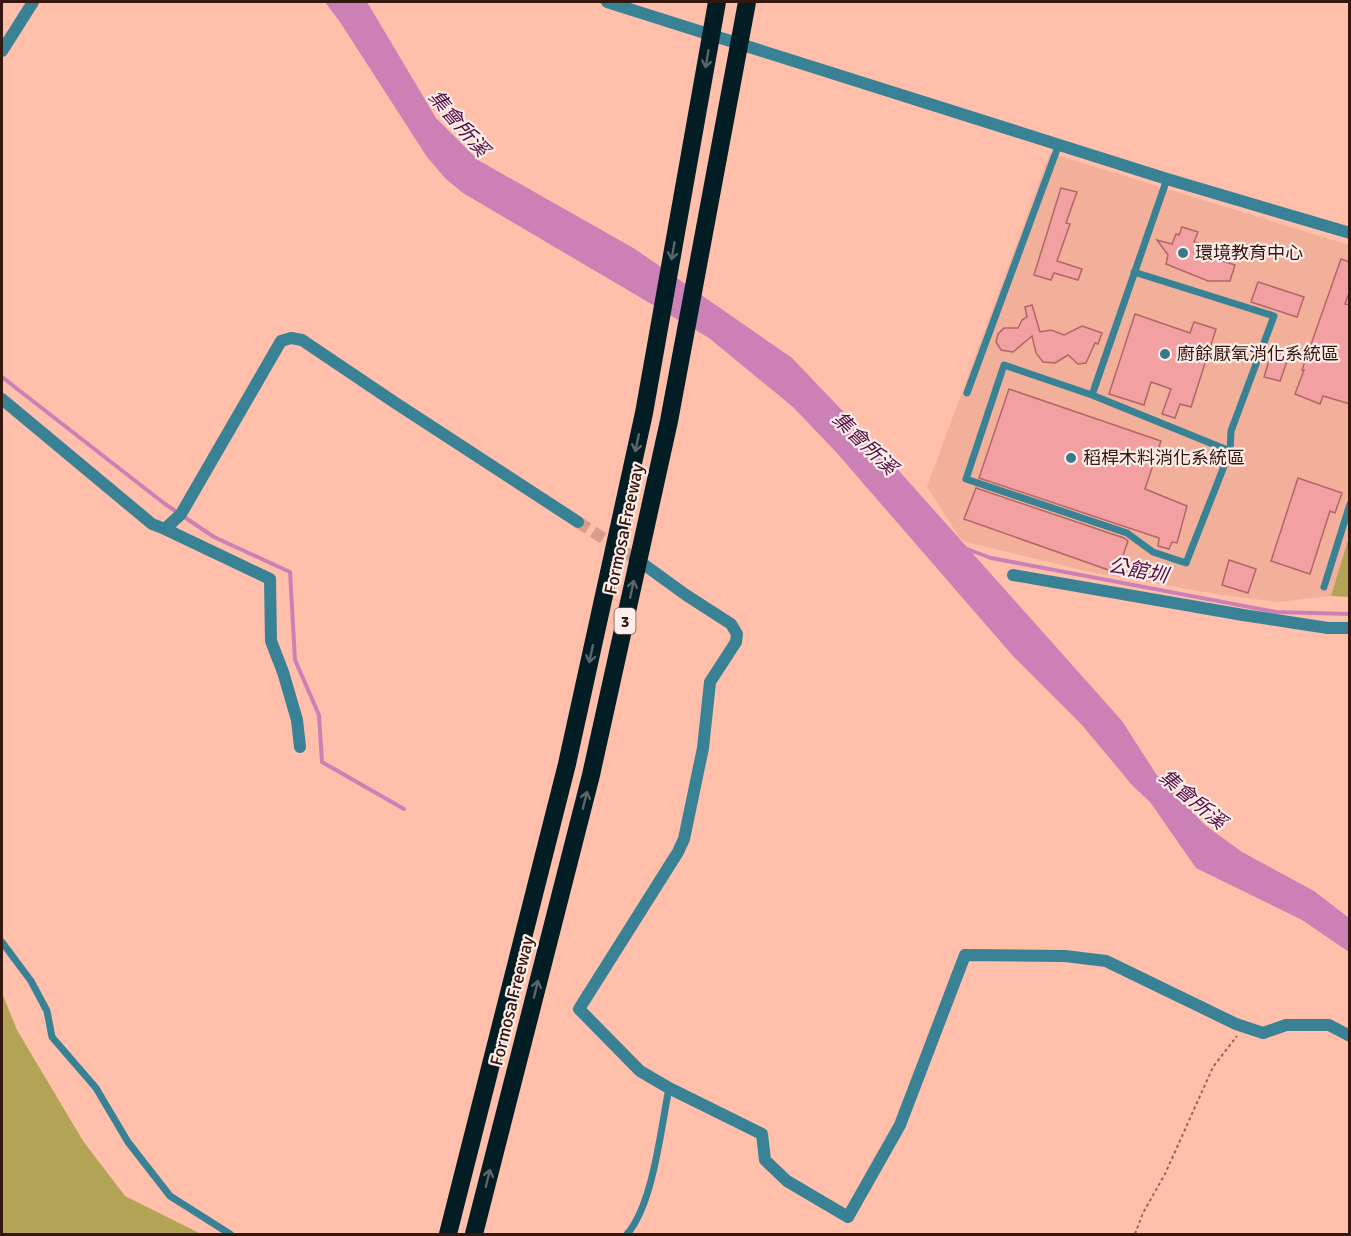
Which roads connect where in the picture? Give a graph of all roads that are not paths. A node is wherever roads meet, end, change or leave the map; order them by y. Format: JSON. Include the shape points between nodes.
{"nodes":[{"id":1,"x":33,"y":2,"type":"edge"},
{"id":2,"x":607,"y":2,"type":"edge"},
{"id":3,"x":717,"y":2,"type":"edge"},
{"id":4,"x":747,"y":2,"type":"edge"},
{"id":5,"x":2,"y":51,"type":"edge"},
{"id":6,"x":1059,"y":144,"type":"junction"},
{"id":7,"x":1167,"y":179,"type":"junction"},
{"id":8,"x":1350,"y":233,"type":"edge"},
{"id":9,"x":1134,"y":272,"type":"junction"},
{"id":10,"x":967,"y":393,"type":"dead end"},
{"id":11,"x":1092,"y":395,"type":"junction"},
{"id":12,"x":2,"y":399,"type":"edge"},
{"id":13,"x":1230,"y":451,"type":"junction"},
{"id":14,"x":1350,"y":504,"type":"edge"},
{"id":15,"x":578,"y":522,"type":"tunnel mouth"},
{"id":16,"x":165,"y":529,"type":"junction"},
{"id":17,"x":634,"y":558,"type":"tunnel mouth"},
{"id":18,"x":1014,"y":575,"type":"dead end"},
{"id":19,"x":1324,"y":587,"type":"dead end"},
{"id":20,"x":1350,"y":628,"type":"edge"},
{"id":21,"x":300,"y":747,"type":"dead end"},
{"id":22,"x":2,"y":942,"type":"edge"},
{"id":23,"x":1350,"y":1036,"type":"edge"},
{"id":24,"x":669,"y":1088,"type":"junction"},
{"id":25,"x":231,"y":1234,"type":"edge"},
{"id":26,"x":448,"y":1234,"type":"edge"},
{"id":27,"x":474,"y":1234,"type":"edge"},
{"id":28,"x":627,"y":1234,"type":"edge"}],
"edges":[{"from":1,"to":5,"type":"street"},
{"from":2,"to":6,"type":"street"},
{"from":3,"to":26,"type":"highway","name":"Formosa Freeway","number":"3","one_way":true,"bridge":true,"via":[[644,413],[567,764]]},
{"from":27,"to":4,"type":"highway","name":"Formosa Freeway","number":"3","one_way":true,"bridge":true,"via":[[594,763],[669,421]]},
{"from":6,"to":7,"type":"street"},
{"from":6,"to":10,"type":"lane"},
{"from":7,"to":8,"type":"street"},
{"from":7,"to":9,"type":"lane"},
{"from":9,"to":11,"type":"lane"},
{"from":9,"to":13,"type":"lane","via":[[1274,316],[1231,430]]},
{"from":11,"to":13,"type":"lane"},
{"from":11,"to":13,"type":"lane","via":[[1004,365],[966,479],[1127,533],[1152,552],[1186,563]]},
{"from":12,"to":16,"type":"street","via":[[152,524]]},
{"from":14,"to":19,"type":"lane"},
{"from":15,"to":16,"type":"street","via":[[302,340],[291,338],[281,340],[181,514]]},
{"from":16,"to":21,"type":"street","via":[[270,579],[271,640],[284,672]]},
{"from":17,"to":24,"type":"street","via":[[731,624],[737,634],[736,642],[710,681],[703,748],[684,839],[579,1009],[640,1071]]},
{"from":18,"to":20,"type":"street","via":[[1243,615]]},
{"from":22,"to":25,"type":"lane","via":[[47,1011],[52,1037],[96,1088],[128,1142],[170,1196]]},
{"from":23,"to":24,"type":"street","via":[[1329,1025],[1286,1025],[1263,1033],[1106,961],[1065,956],[965,955],[900,1125],[848,1217],[786,1181],[765,1160],[762,1134]]},
{"from":24,"to":28,"type":"lane","via":[[648,1195]]}]}
